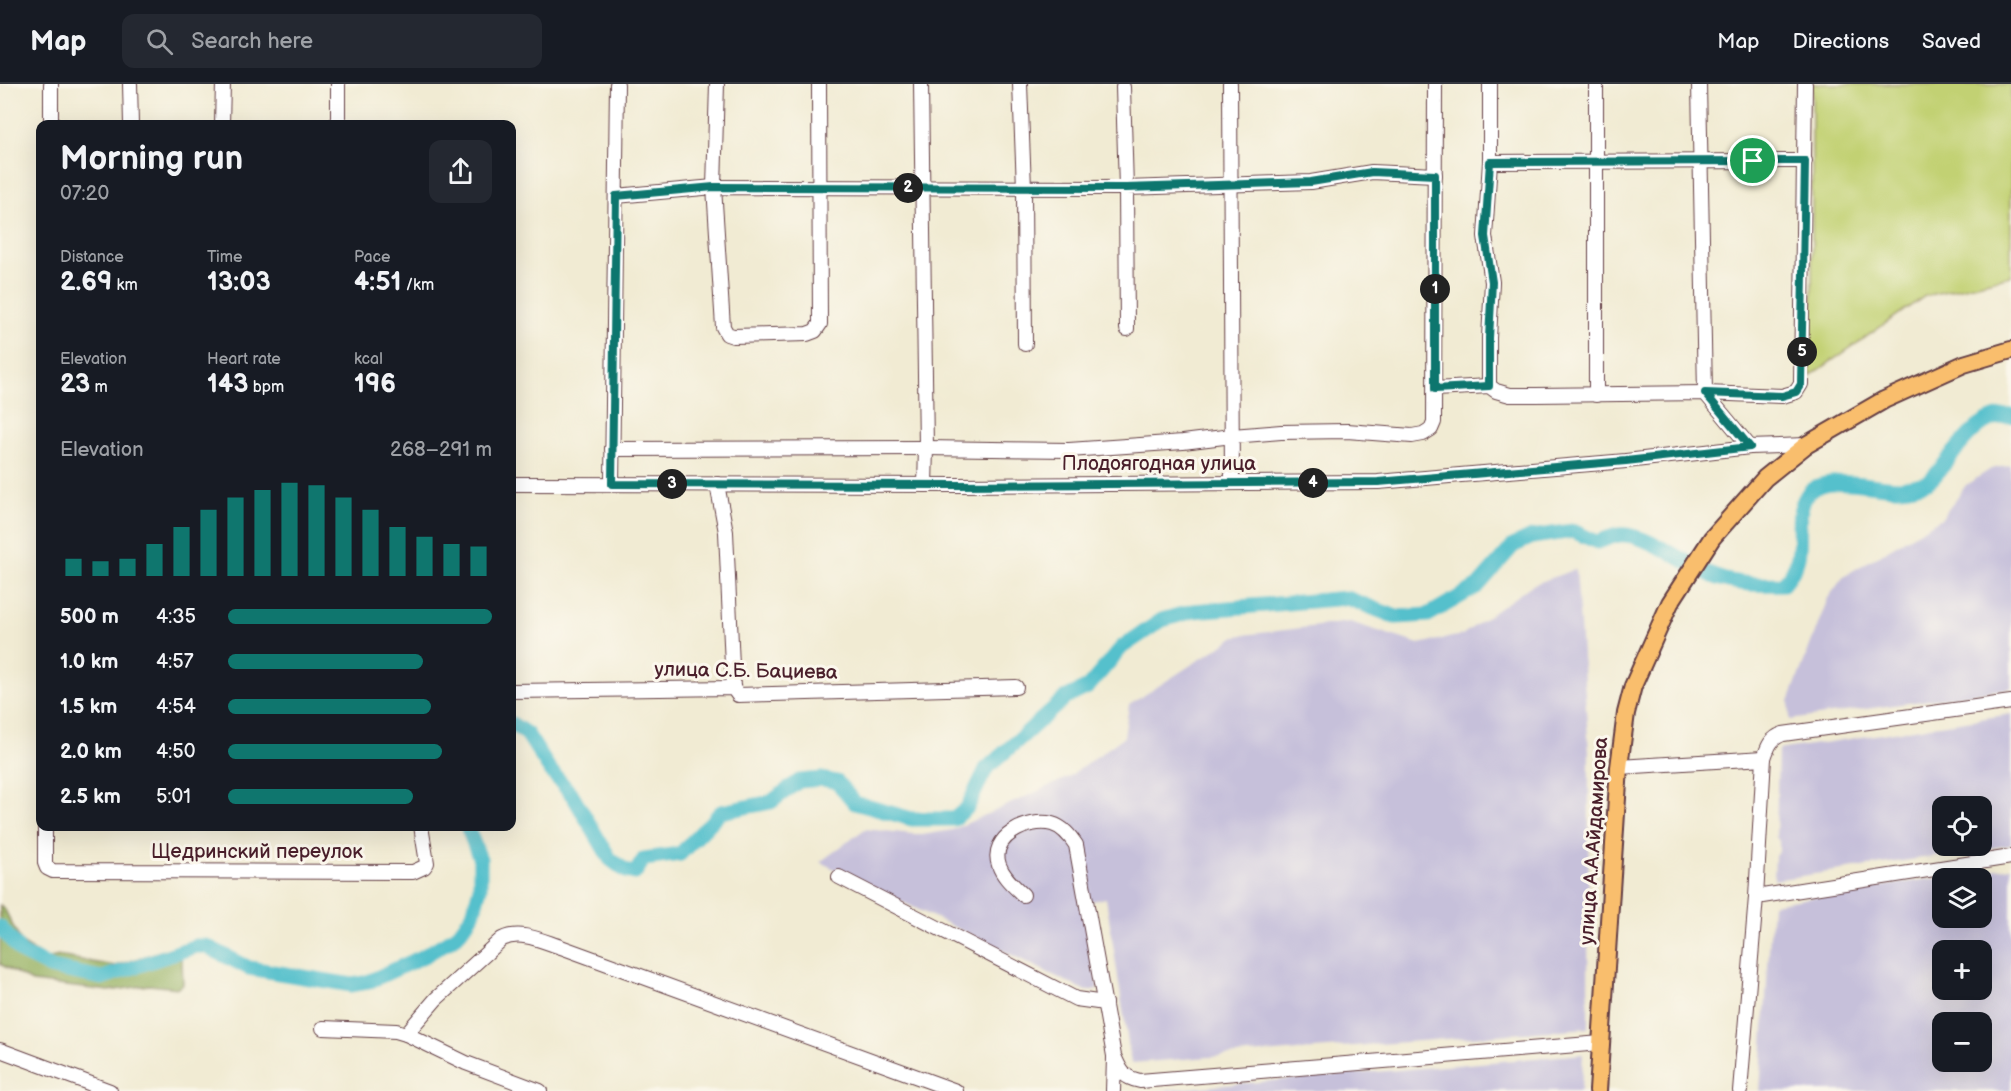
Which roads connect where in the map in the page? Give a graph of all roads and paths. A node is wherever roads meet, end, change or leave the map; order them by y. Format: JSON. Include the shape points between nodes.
{"nodes":[{"id":1,"x":51,"y":84,"type":"edge"},
{"id":2,"x":130,"y":84,"type":"edge"},
{"id":3,"x":223,"y":84,"type":"edge"},
{"id":4,"x":338,"y":84,"type":"edge"},
{"id":5,"x":617,"y":84,"type":"edge"},
{"id":6,"x":717,"y":84,"type":"edge"},
{"id":7,"x":819,"y":84,"type":"edge"},
{"id":8,"x":921,"y":84,"type":"edge"},
{"id":9,"x":1020,"y":84,"type":"edge"},
{"id":10,"x":1230,"y":84,"type":"edge"},
{"id":11,"x":1435,"y":84,"type":"edge"},
{"id":12,"x":1490,"y":84,"type":"edge"},
{"id":13,"x":1596,"y":84,"type":"edge"},
{"id":14,"x":1699,"y":84,"type":"edge"},
{"id":15,"x":1805,"y":84,"type":"edge"},
{"id":16,"x":1123,"y":87,"type":"dead end"},
{"id":17,"x":51,"y":120,"type":"edge"},
{"id":18,"x":131,"y":120,"type":"edge"},
{"id":19,"x":222,"y":120,"type":"edge"},
{"id":20,"x":338,"y":120,"type":"edge"},
{"id":21,"x":1805,"y":161,"type":"junction"},
{"id":22,"x":1490,"y":162,"type":"junction"},
{"id":23,"x":1596,"y":162,"type":"junction"},
{"id":24,"x":1701,"y":162,"type":"junction"},
{"id":25,"x":1435,"y":175,"type":"junction"},
{"id":26,"x":1231,"y":183,"type":"junction"},
{"id":27,"x":714,"y":187,"type":"junction"},
{"id":28,"x":819,"y":187,"type":"junction"},
{"id":29,"x":924,"y":188,"type":"junction"},
{"id":30,"x":1024,"y":188,"type":"junction"},
{"id":31,"x":1126,"y":188,"type":"junction"},
{"id":32,"x":616,"y":196,"type":"junction"},
{"id":33,"x":1127,"y":329,"type":"dead end"},
{"id":34,"x":1025,"y":344,"type":"dead end"},
{"id":35,"x":2011,"y":350,"type":"edge"},
{"id":36,"x":1489,"y":386,"type":"junction"},
{"id":37,"x":1435,"y":389,"type":"junction"},
{"id":38,"x":1705,"y":393,"type":"junction"},
{"id":39,"x":1596,"y":395,"type":"junction"},
{"id":40,"x":1232,"y":436,"type":"junction"},
{"id":41,"x":1806,"y":445,"type":"junction"},
{"id":42,"x":1750,"y":447,"type":"junction"},
{"id":43,"x":926,"y":448,"type":"junction"},
{"id":44,"x":612,"y":449,"type":"junction"},
{"id":45,"x":1232,"y":483,"type":"junction"},
{"id":46,"x":516,"y":484,"type":"edge"},
{"id":47,"x":612,"y":484,"type":"junction"},
{"id":48,"x":717,"y":484,"type":"junction"},
{"id":49,"x":925,"y":485,"type":"junction"},
{"id":50,"x":1016,"y":687,"type":"dead end"},
{"id":51,"x":734,"y":688,"type":"junction"},
{"id":52,"x":516,"y":691,"type":"edge"},
{"id":53,"x":2011,"y":702,"type":"edge"},
{"id":54,"x":1764,"y":758,"type":"junction"},
{"id":55,"x":1619,"y":767,"type":"junction"},
{"id":56,"x":45,"y":831,"type":"edge"},
{"id":57,"x":422,"y":831,"type":"edge"},
{"id":58,"x":2011,"y":857,"type":"edge"},
{"id":59,"x":839,"y":877,"type":"dead end"},
{"id":60,"x":1023,"y":895,"type":"dead end"},
{"id":61,"x":1756,"y":897,"type":"junction"},
{"id":62,"x":1105,"y":1003,"type":"junction"},
{"id":63,"x":323,"y":1028,"type":"dead end"},
{"id":64,"x":406,"y":1034,"type":"junction"},
{"id":65,"x":1601,"y":1043,"type":"junction"},
{"id":66,"x":0,"y":1050,"type":"edge"},
{"id":67,"x":1114,"y":1056,"type":"junction"},
{"id":68,"x":110,"y":1091,"type":"edge"},
{"id":69,"x":540,"y":1091,"type":"edge"},
{"id":70,"x":956,"y":1091,"type":"edge"},
{"id":71,"x":1113,"y":1091,"type":"edge"},
{"id":72,"x":1598,"y":1091,"type":"edge"},
{"id":73,"x":1740,"y":1091,"type":"edge"}],
"edges":[{"from":1,"to":17,"type":"street"},
{"from":2,"to":18,"type":"street"},
{"from":3,"to":19,"type":"street"},
{"from":4,"to":20,"type":"street"},
{"from":5,"to":32,"type":"street"},
{"from":6,"to":27,"type":"street"},
{"from":7,"to":28,"type":"street"},
{"from":8,"to":29,"type":"street"},
{"from":9,"to":30,"type":"street"},
{"from":10,"to":26,"type":"street"},
{"from":11,"to":25,"type":"street"},
{"from":12,"to":22,"type":"street"},
{"from":13,"to":23,"type":"street"},
{"from":14,"to":24,"type":"street"},
{"from":15,"to":21,"type":"street"},
{"from":16,"to":31,"type":"street"},
{"from":21,"to":24,"type":"street"},
{"from":21,"to":38,"type":"street","via":[[1801,384],[1796,392],[1782,396]]},
{"from":22,"to":23,"type":"street"},
{"from":22,"to":36,"type":"street","via":[[1485,236],[1492,282]]},
{"from":23,"to":24,"type":"street"},
{"from":23,"to":39,"type":"street"},
{"from":24,"to":38,"type":"street"},
{"from":25,"to":26,"type":"street","via":[[1372,172],[1327,181]]},
{"from":25,"to":37,"type":"street"},
{"from":26,"to":31,"type":"street"},
{"from":26,"to":40,"type":"street"},
{"from":27,"to":28,"type":"street"},
{"from":27,"to":28,"type":"street","via":[[723,327],[733,336],[807,334],[820,324]]},
{"from":27,"to":32,"type":"street"},
{"from":28,"to":29,"type":"street"},
{"from":29,"to":30,"type":"street"},
{"from":29,"to":43,"type":"street"},
{"from":30,"to":31,"type":"street"},
{"from":30,"to":34,"type":"street"},
{"from":31,"to":33,"type":"street"},
{"from":32,"to":44,"type":"street"},
{"from":35,"to":41,"type":"main road","name":"улица А.А.Айдамирова","via":[[1964,364],[1884,400]]},
{"from":36,"to":37,"type":"street"},
{"from":36,"to":39,"type":"street","via":[[1510,395]]},
{"from":37,"to":40,"type":"street","via":[[1434,422],[1423,434],[1347,431]]},
{"from":38,"to":39,"type":"street"},
{"from":38,"to":42,"type":"street"},
{"from":40,"to":43,"type":"street","via":[[1069,450]]},
{"from":40,"to":45,"type":"street"},
{"from":41,"to":42,"type":"street","name":"Плодоягодная улица"},
{"from":41,"to":55,"type":"main road","name":"улица А.А.Айдамирова","via":[[1765,478],[1712,538],[1670,603],[1633,686]]},
{"from":42,"to":45,"type":"street","name":"Плодоягодная улица","via":[[1378,482]]},
{"from":43,"to":44,"type":"street"},
{"from":43,"to":49,"type":"street"},
{"from":44,"to":47,"type":"street"},
{"from":45,"to":49,"type":"street","name":"Плодоягодная улица"},
{"from":46,"to":47,"type":"street","name":"Плодоягодная улица"},
{"from":47,"to":48,"type":"street","name":"Плодоягодная улица"},
{"from":48,"to":49,"type":"street","name":"Плодоягодная улица"},
{"from":48,"to":51,"type":"street","via":[[726,532]]},
{"from":50,"to":51,"type":"street","name":"улица С.Б. Бациева","via":[[738,695]]},
{"from":51,"to":52,"type":"street","name":"улица С.Б. Бациева"},
{"from":53,"to":54,"type":"street","via":[[1783,734],[1770,742]]},
{"from":54,"to":55,"type":"street"},
{"from":54,"to":61,"type":"street"},
{"from":55,"to":65,"type":"main road","name":"улица А.А.Айдамирова"},
{"from":56,"to":57,"type":"street","name":"Щедринский переулок","via":[[45,863],[53,871],[413,872],[426,863]]},
{"from":58,"to":61,"type":"street"},
{"from":59,"to":62,"type":"street","via":[[1076,999]]},
{"from":60,"to":62,"type":"street","via":[[999,866],[999,846],[1024,826],[1052,824],[1076,845]]},
{"from":61,"to":73,"type":"street"},
{"from":62,"to":67,"type":"street"},
{"from":63,"to":64,"type":"street"},
{"from":64,"to":69,"type":"street","via":[[466,1063]]},
{"from":64,"to":70,"type":"street","via":[[436,999],[511,935],[572,951]]},
{"from":65,"to":67,"type":"street","via":[[1140,1081],[1121,1072]]},
{"from":65,"to":72,"type":"main road","name":"улица А.А.Айдамирова"},
{"from":66,"to":68,"type":"street"},
{"from":67,"to":71,"type":"street"}]}
